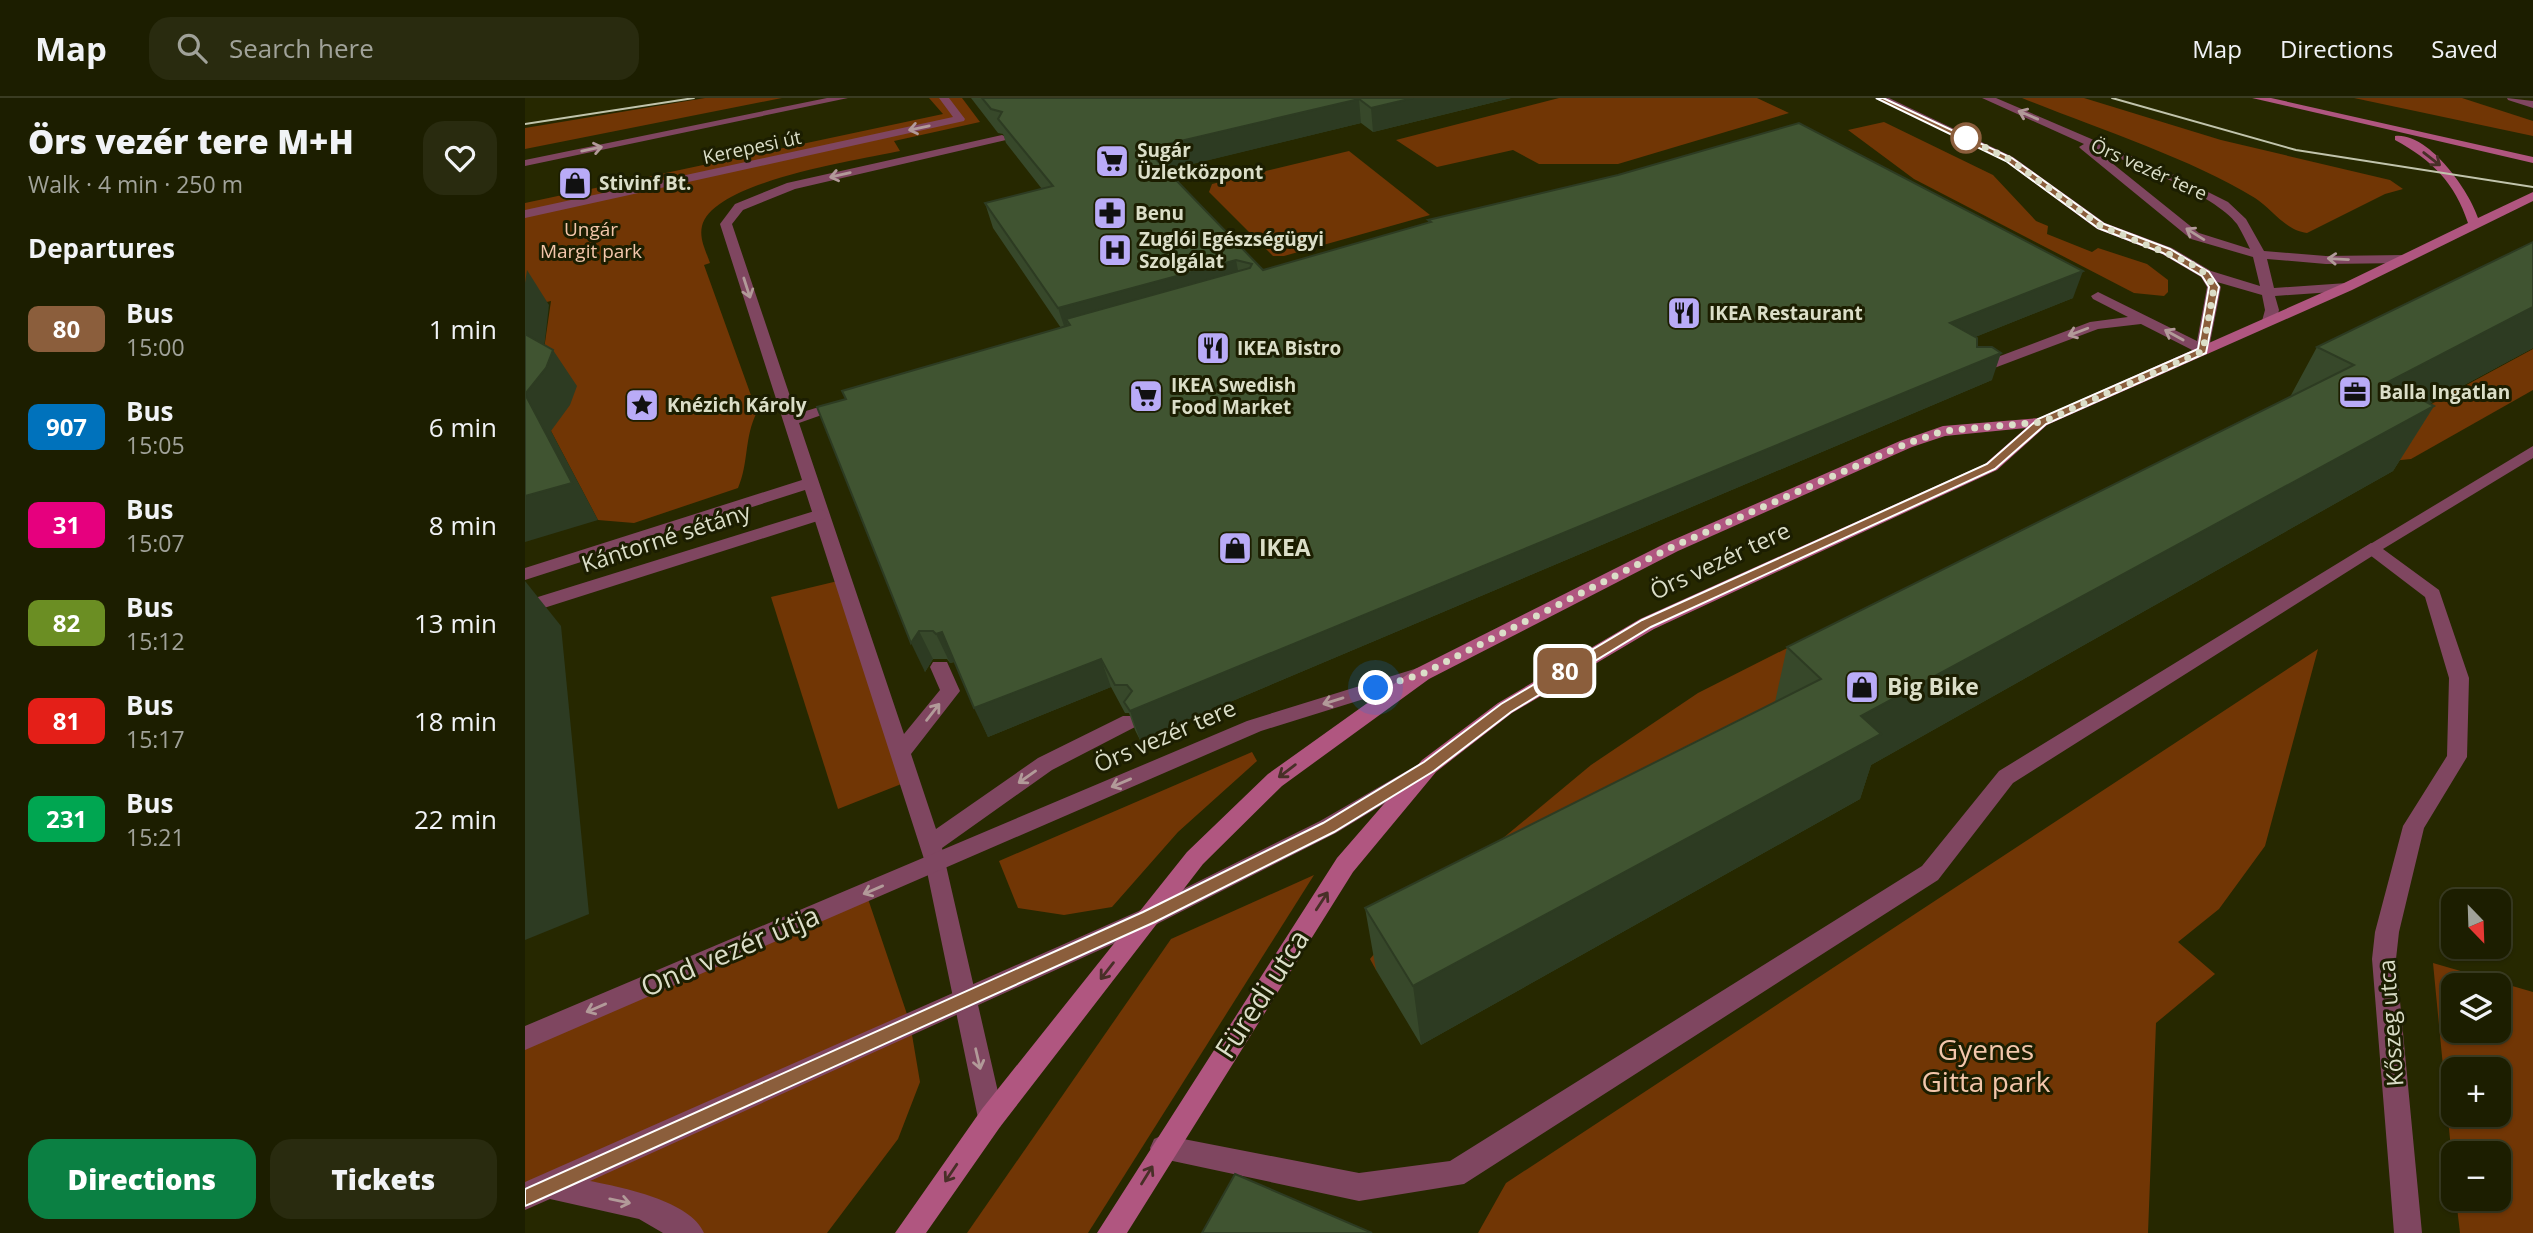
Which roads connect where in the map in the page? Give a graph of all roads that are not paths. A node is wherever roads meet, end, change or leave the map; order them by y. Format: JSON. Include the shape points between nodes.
{"nodes":[{"id":1,"x":843,"y":98,"type":"edge"},
{"id":2,"x":944,"y":98,"type":"edge"},
{"id":3,"x":1880,"y":98,"type":"edge"},
{"id":4,"x":1987,"y":98,"type":"edge"},
{"id":5,"x":2257,"y":98,"type":"edge"},
{"id":6,"x":2512,"y":98,"type":"edge"},
{"id":7,"x":2533,"y":105,"type":"edge"},
{"id":8,"x":2373,"y":125,"type":"junction"},
{"id":9,"x":2068,"y":133,"type":"junction"},
{"id":10,"x":1002,"y":138,"type":"edge"},
{"id":11,"x":2533,"y":160,"type":"edge"},
{"id":12,"x":525,"y":163,"type":"edge"},
{"id":13,"x":2533,"y":196,"type":"edge"},
{"id":14,"x":525,"y":214,"type":"edge"},
{"id":15,"x":2475,"y":228,"type":"junction"},
{"id":16,"x":2252,"y":249,"type":"junction"},
{"id":17,"x":2167,"y":251,"type":"junction"},
{"id":18,"x":2406,"y":259,"type":"junction"},
{"id":19,"x":2206,"y":274,"type":"junction"},
{"id":20,"x":2347,"y":287,"type":"junction"},
{"id":21,"x":2267,"y":292,"type":"junction"},
{"id":22,"x":2098,"y":296,"type":"dead end"},
{"id":23,"x":2144,"y":319,"type":"junction"},
{"id":24,"x":2269,"y":321,"type":"junction"},
{"id":25,"x":2203,"y":351,"type":"junction"},
{"id":26,"x":1976,"y":370,"type":"edge"},
{"id":27,"x":856,"y":401,"type":"edge"},
{"id":28,"x":790,"y":421,"type":"junction"},
{"id":29,"x":2042,"y":422,"type":"junction"},
{"id":30,"x":2533,"y":451,"type":"edge"},
{"id":31,"x":811,"y":483,"type":"junction"},
{"id":32,"x":821,"y":514,"type":"junction"},
{"id":33,"x":2371,"y":549,"type":"junction"},
{"id":34,"x":525,"y":574,"type":"edge"},
{"id":35,"x":525,"y":608,"type":"edge"},
{"id":36,"x":940,"y":667,"type":"dead end"},
{"id":37,"x":1422,"y":674,"type":"junction"},
{"id":38,"x":1130,"y":722,"type":"edge"},
{"id":39,"x":900,"y":754,"type":"junction"},
{"id":40,"x":1429,"y":766,"type":"junction"},
{"id":41,"x":933,"y":854,"type":"junction"},
{"id":42,"x":1149,"y":917,"type":"junction"},
{"id":43,"x":965,"y":999,"type":"junction"},
{"id":44,"x":525,"y":1038,"type":"edge"},
{"id":45,"x":991,"y":1118,"type":"junction"},
{"id":46,"x":1163,"y":1148,"type":"junction"},
{"id":47,"x":553,"y":1186,"type":"junction"},
{"id":48,"x":525,"y":1196,"type":"edge"},
{"id":49,"x":690,"y":1233,"type":"edge"},
{"id":50,"x":909,"y":1233,"type":"edge"},
{"id":51,"x":1111,"y":1233,"type":"edge"},
{"id":52,"x":2407,"y":1233,"type":"edge"}],
"edges":[{"from":12,"to":1,"type":"street","name":"Kerepesi út","one_way":true},
{"from":2,"to":14,"type":"street","name":"Kerepesi út","one_way":true,"via":[[960,120]]},
{"from":3,"to":17,"type":"street","name":"Örs vezér tere","via":[[2009,159],[2101,226]]},
{"from":9,"to":4,"type":"street","name":"Örs vezér tere","one_way":true},
{"from":5,"to":8,"type":"main road"},
{"from":6,"to":7,"type":"street"},
{"from":8,"to":11,"type":"main road"},
{"from":8,"to":15,"type":"main road","one_way":true,"via":[[2420,149],[2449,172],[2468,203]]},
{"from":16,"to":9,"type":"street","name":"Örs vezér tere","one_way":true,"via":[[2214,245],[2196,236]]},
{"from":9,"to":16,"type":"street","name":"Örs vezér tere","via":[[2214,198],[2242,222]]},
{"from":10,"to":28,"type":"street","one_way":true,"via":[[791,186],[740,207],[726,224]]},
{"from":13,"to":15,"type":"main road","name":"Örs vezér tere"},
{"from":15,"to":18,"type":"main road","name":"Örs vezér tere"},
{"from":16,"to":17,"type":"street","name":"Örs vezér tere","via":[[2223,258]]},
{"from":18,"to":16,"type":"street","name":"Örs vezér tere","one_way":true,"via":[[2347,260]]},
{"from":16,"to":21,"type":"street","name":"Örs vezér tere"},
{"from":17,"to":19,"type":"street","name":"Örs vezér tere"},
{"from":18,"to":20,"type":"main road","name":"Örs vezér tere"},
{"from":19,"to":21,"type":"street","name":"Örs vezér tere"},
{"from":19,"to":25,"type":"street","via":[[2214,287]]},
{"from":20,"to":21,"type":"street","name":"Örs vezér tere"},
{"from":20,"to":24,"type":"main road","name":"Örs vezér tere"},
{"from":21,"to":24,"type":"street","name":"Örs vezér tere","via":[[2272,310]]},
{"from":22,"to":23,"type":"street"},
{"from":25,"to":23,"type":"street","one_way":true},
{"from":23,"to":26,"type":"street","one_way":true,"via":[[2095,325]]},
{"from":24,"to":25,"type":"main road","name":"Örs vezér tere"},
{"from":25,"to":29,"type":"main road","name":"Örs vezér tere"},
{"from":27,"to":28,"type":"street"},
{"from":28,"to":31,"type":"street"},
{"from":29,"to":37,"type":"main road","name":"Örs vezér tere","via":[[1943,431],[1906,444],[1672,547]]},
{"from":29,"to":40,"type":"main road","name":"Örs vezér tere","via":[[1991,467],[1723,587],[1614,642],[1506,708]]},
{"from":30,"to":33,"type":"street"},
{"from":31,"to":32,"type":"street"},
{"from":31,"to":34,"type":"street","name":"Kántorné sétány"},
{"from":32,"to":35,"type":"street","name":"Kántorné sétány"},
{"from":32,"to":39,"type":"street"},
{"from":33,"to":46,"type":"street","via":[[2006,777],[1930,873],[1454,1174],[1359,1187]]},
{"from":33,"to":52,"type":"street","name":"Kőszeg utca","via":[[2433,594],[2459,678],[2457,757],[2414,826],[2384,959]]},
{"from":39,"to":36,"type":"street","one_way":true,"via":[[950,691]]},
{"from":37,"to":41,"type":"street","name":"Örs vezér tere","one_way":true,"via":[[1254,726]]},
{"from":37,"to":42,"type":"main road","name":"Örs vezér tere","one_way":true,"via":[[1248,803],[1195,858]]},
{"from":38,"to":41,"type":"street","one_way":true,"via":[[1045,764]]},
{"from":39,"to":41,"type":"street"},
{"from":40,"to":42,"type":"street","via":[[1328,827]]},
{"from":46,"to":40,"type":"main road","name":"Füredi utca","one_way":true,"via":[[1345,865]]},
{"from":41,"to":43,"type":"street"},
{"from":41,"to":44,"type":"street","name":"Ond vezér útja","one_way":true},
{"from":42,"to":43,"type":"street"},
{"from":42,"to":45,"type":"main road","one_way":true},
{"from":43,"to":45,"type":"street","one_way":true},
{"from":43,"to":47,"type":"street"},
{"from":45,"to":50,"type":"main road","one_way":true},
{"from":51,"to":46,"type":"main road","name":"Füredi utca","one_way":true},
{"from":47,"to":48,"type":"street"},
{"from":47,"to":49,"type":"street","one_way":true,"via":[[645,1206]]}]}
